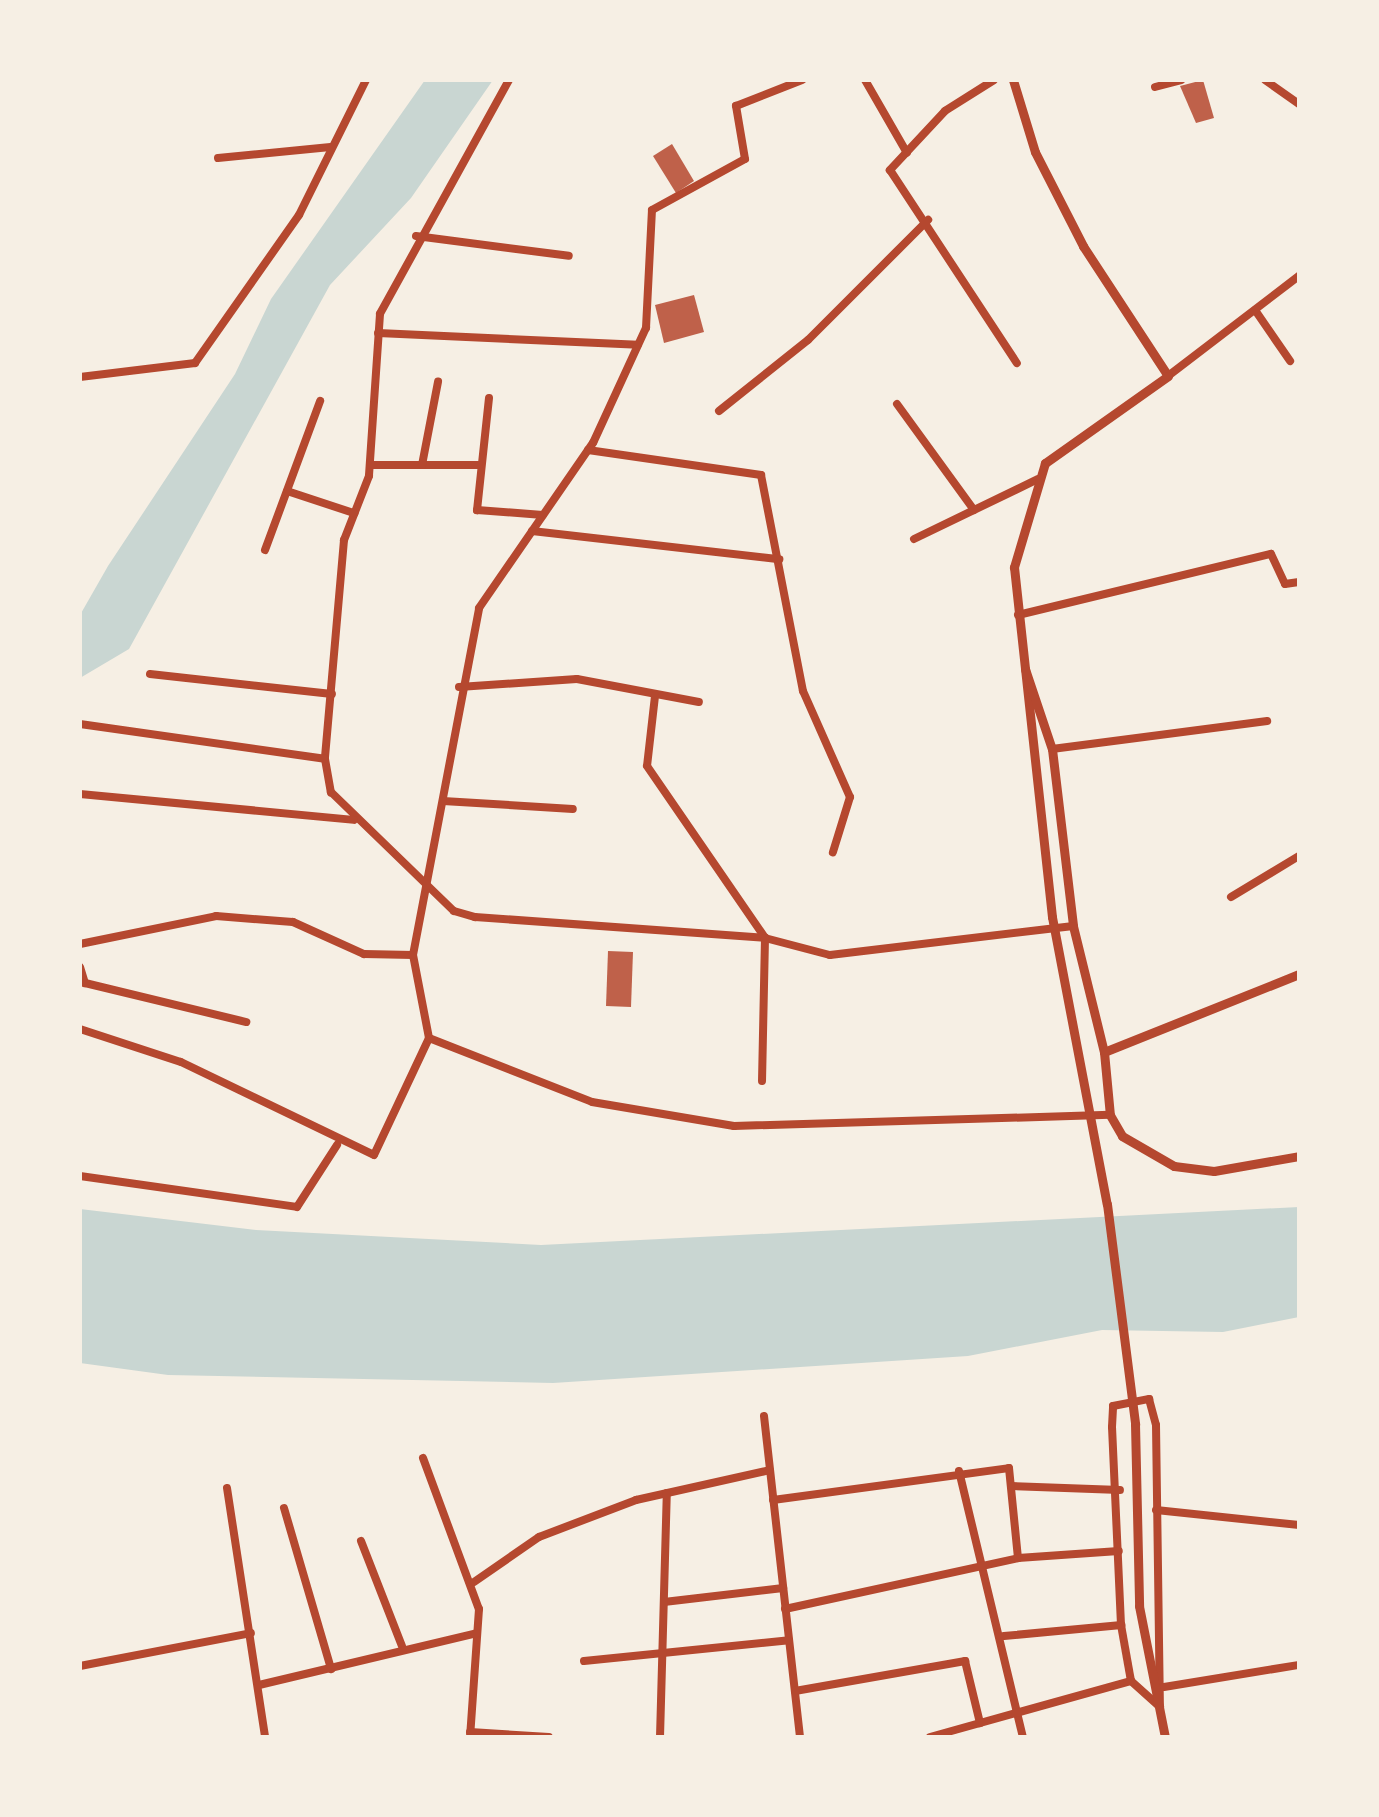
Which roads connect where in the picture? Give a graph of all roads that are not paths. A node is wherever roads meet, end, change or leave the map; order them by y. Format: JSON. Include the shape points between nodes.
{"nodes":[{"id":1,"x":366,"y":80,"type":"edge"},
{"id":2,"x":509,"y":80,"type":"edge"},
{"id":3,"x":802,"y":80,"type":"edge"},
{"id":4,"x":865,"y":80,"type":"edge"},
{"id":5,"x":994,"y":80,"type":"edge"},
{"id":6,"x":1013,"y":80,"type":"edge"},
{"id":7,"x":1182,"y":80,"type":"edge"},
{"id":8,"x":1265,"y":80,"type":"edge"},
{"id":9,"x":1155,"y":87,"type":"dead end"},
{"id":10,"x":1299,"y":104,"type":"edge"},
{"id":11,"x":330,"y":147,"type":"junction"},
{"id":12,"x":907,"y":153,"type":"junction"},
{"id":13,"x":218,"y":158,"type":"dead end"},
{"id":14,"x":928,"y":220,"type":"junction"},
{"id":15,"x":416,"y":236,"type":"junction"},
{"id":16,"x":569,"y":256,"type":"dead end"},
{"id":17,"x":1299,"y":276,"type":"edge"},
{"id":18,"x":1255,"y":310,"type":"junction"},
{"id":19,"x":378,"y":333,"type":"junction"},
{"id":20,"x":638,"y":345,"type":"junction"},
{"id":21,"x":1290,"y":361,"type":"dead end"},
{"id":22,"x":1017,"y":363,"type":"dead end"},
{"id":23,"x":1168,"y":376,"type":"junction"},
{"id":24,"x":80,"y":377,"type":"edge"},
{"id":25,"x":438,"y":382,"type":"dead end"},
{"id":26,"x":80,"y":392,"type":"edge"},
{"id":27,"x":489,"y":398,"type":"dead end"},
{"id":28,"x":320,"y":401,"type":"dead end"},
{"id":29,"x":897,"y":404,"type":"dead end"},
{"id":30,"x":720,"y":412,"type":"dead end"},
{"id":31,"x":588,"y":450,"type":"junction"},
{"id":32,"x":370,"y":465,"type":"junction"},
{"id":33,"x":422,"y":465,"type":"junction"},
{"id":34,"x":479,"y":465,"type":"junction"},
{"id":35,"x":1038,"y":480,"type":"junction"},
{"id":36,"x":287,"y":491,"type":"junction"},
{"id":37,"x":974,"y":510,"type":"junction"},
{"id":38,"x":354,"y":513,"type":"junction"},
{"id":39,"x":543,"y":514,"type":"junction"},
{"id":40,"x":532,"y":531,"type":"junction"},
{"id":41,"x":914,"y":539,"type":"dead end"},
{"id":42,"x":265,"y":550,"type":"dead end"},
{"id":43,"x":779,"y":559,"type":"junction"},
{"id":44,"x":1299,"y":582,"type":"edge"},
{"id":45,"x":1018,"y":615,"type":"junction"},
{"id":46,"x":1021,"y":661,"type":"junction"},
{"id":47,"x":150,"y":674,"type":"dead end"},
{"id":48,"x":459,"y":687,"type":"junction"},
{"id":49,"x":332,"y":694,"type":"junction"},
{"id":50,"x":655,"y":696,"type":"junction"},
{"id":51,"x":699,"y":702,"type":"dead end"},
{"id":52,"x":1267,"y":721,"type":"dead end"},
{"id":53,"x":80,"y":724,"type":"edge"},
{"id":54,"x":1052,"y":749,"type":"junction"},
{"id":55,"x":325,"y":760,"type":"junction"},
{"id":56,"x":80,"y":794,"type":"edge"},
{"id":57,"x":443,"y":801,"type":"junction"},
{"id":58,"x":573,"y":809,"type":"dead end"},
{"id":59,"x":356,"y":820,"type":"junction"},
{"id":60,"x":832,"y":852,"type":"dead end"},
{"id":61,"x":1299,"y":856,"type":"edge"},
{"id":62,"x":430,"y":889,"type":"junction"},
{"id":63,"x":1231,"y":897,"type":"dead end"},
{"id":64,"x":1073,"y":926,"type":"junction"},
{"id":65,"x":765,"y":938,"type":"junction"},
{"id":66,"x":80,"y":944,"type":"edge"},
{"id":67,"x":413,"y":955,"type":"junction"},
{"id":68,"x":80,"y":967,"type":"edge"},
{"id":69,"x":1299,"y":974,"type":"edge"},
{"id":70,"x":246,"y":1022,"type":"dead end"},
{"id":71,"x":80,"y":1029,"type":"edge"},
{"id":72,"x":429,"y":1038,"type":"junction"},
{"id":73,"x":1104,"y":1052,"type":"junction"},
{"id":74,"x":762,"y":1080,"type":"dead end"},
{"id":75,"x":1110,"y":1115,"type":"junction"},
{"id":76,"x":337,"y":1145,"type":"junction"},
{"id":77,"x":1299,"y":1156,"type":"edge"},
{"id":78,"x":80,"y":1176,"type":"edge"},
{"id":79,"x":764,"y":1416,"type":"dead end"},
{"id":80,"x":423,"y":1458,"type":"dead end"},
{"id":81,"x":770,"y":1470,"type":"junction"},
{"id":82,"x":959,"y":1470,"type":"junction"},
{"id":83,"x":1011,"y":1486,"type":"junction"},
{"id":84,"x":228,"y":1488,"type":"dead end"},
{"id":85,"x":1120,"y":1490,"type":"junction"},
{"id":86,"x":667,"y":1493,"type":"junction"},
{"id":87,"x":773,"y":1500,"type":"junction"},
{"id":88,"x":284,"y":1508,"type":"dead end"},
{"id":89,"x":1156,"y":1510,"type":"junction"},
{"id":90,"x":1299,"y":1525,"type":"edge"},
{"id":91,"x":362,"y":1541,"type":"dead end"},
{"id":92,"x":1120,"y":1551,"type":"junction"},
{"id":93,"x":1018,"y":1558,"type":"junction"},
{"id":94,"x":986,"y":1565,"type":"junction"},
{"id":95,"x":474,"y":1582,"type":"junction"},
{"id":96,"x":783,"y":1588,"type":"junction"},
{"id":97,"x":664,"y":1602,"type":"junction"},
{"id":98,"x":786,"y":1609,"type":"junction"},
{"id":99,"x":1121,"y":1626,"type":"junction"},
{"id":100,"x":251,"y":1633,"type":"junction"},
{"id":101,"x":477,"y":1633,"type":"junction"},
{"id":102,"x":1004,"y":1636,"type":"junction"},
{"id":103,"x":789,"y":1640,"type":"junction"},
{"id":104,"x":402,"y":1646,"type":"junction"},
{"id":105,"x":666,"y":1654,"type":"junction"},
{"id":106,"x":584,"y":1660,"type":"dead end"},
{"id":107,"x":1299,"y":1665,"type":"edge"},
{"id":108,"x":80,"y":1666,"type":"edge"},
{"id":109,"x":331,"y":1669,"type":"junction"},
{"id":110,"x":1131,"y":1682,"type":"junction"},
{"id":111,"x":259,"y":1685,"type":"junction"},
{"id":112,"x":1164,"y":1686,"type":"junction"},
{"id":113,"x":795,"y":1691,"type":"junction"},
{"id":114,"x":1160,"y":1707,"type":"junction"},
{"id":115,"x":1019,"y":1712,"type":"junction"},
{"id":116,"x":980,"y":1723,"type":"junction"},
{"id":117,"x":470,"y":1734,"type":"edge"},
{"id":118,"x":265,"y":1737,"type":"edge"},
{"id":119,"x":549,"y":1737,"type":"edge"},
{"id":120,"x":660,"y":1737,"type":"edge"},
{"id":121,"x":800,"y":1737,"type":"edge"},
{"id":122,"x":930,"y":1737,"type":"edge"},
{"id":123,"x":1024,"y":1737,"type":"edge"},
{"id":124,"x":1165,"y":1737,"type":"edge"}],
"edges":[{"from":1,"to":11,"type":"street"},
{"from":2,"to":15,"type":"street"},
{"from":3,"to":20,"type":"street","via":[[736,106],[745,158],[652,210]]},
{"from":4,"to":12,"type":"street"},
{"from":5,"to":12,"type":"street","via":[[945,111]]},
{"from":6,"to":23,"type":"street","via":[[1035,152],[1083,246]]},
{"from":7,"to":9,"type":"street"},
{"from":8,"to":10,"type":"street"},
{"from":11,"to":13,"type":"street"},
{"from":11,"to":24,"type":"street","via":[[300,215],[195,363]]},
{"from":12,"to":14,"type":"street","via":[[890,170]]},
{"from":14,"to":22,"type":"street"},
{"from":14,"to":30,"type":"street","via":[[808,340]]},
{"from":15,"to":16,"type":"street"},
{"from":15,"to":19,"type":"street"},
{"from":17,"to":18,"type":"street"},
{"from":18,"to":21,"type":"street"},
{"from":18,"to":23,"type":"street"},
{"from":19,"to":20,"type":"street"},
{"from":19,"to":32,"type":"street"},
{"from":20,"to":31,"type":"street"},
{"from":23,"to":35,"type":"street","via":[[1045,463]]},
{"from":24,"to":26,"type":"street"},
{"from":25,"to":33,"type":"street"},
{"from":27,"to":34,"type":"street"},
{"from":28,"to":36,"type":"street"},
{"from":29,"to":37,"type":"street"},
{"from":31,"to":39,"type":"street"},
{"from":31,"to":43,"type":"street","via":[[762,476]]},
{"from":32,"to":33,"type":"street"},
{"from":32,"to":38,"type":"street"},
{"from":33,"to":34,"type":"street"},
{"from":34,"to":39,"type":"street","via":[[477,510]]},
{"from":35,"to":37,"type":"street"},
{"from":35,"to":45,"type":"street","via":[[1014,567]]},
{"from":36,"to":38,"type":"street"},
{"from":36,"to":42,"type":"street"},
{"from":37,"to":41,"type":"street"},
{"from":38,"to":49,"type":"street"},
{"from":39,"to":40,"type":"street"},
{"from":40,"to":43,"type":"street"},
{"from":40,"to":48,"type":"street","via":[[479,608]]},
{"from":43,"to":60,"type":"street","via":[[803,691],[850,797]]},
{"from":44,"to":45,"type":"street","via":[[1286,584],[1272,554]]},
{"from":45,"to":46,"type":"street"},
{"from":46,"to":54,"type":"street"},
{"from":46,"to":114,"type":"street","via":[[1135,1424],[1140,1606]]},
{"from":47,"to":49,"type":"street"},
{"from":48,"to":50,"type":"street","via":[[577,679]]},
{"from":48,"to":57,"type":"street"},
{"from":49,"to":55,"type":"street"},
{"from":50,"to":51,"type":"street"},
{"from":50,"to":65,"type":"street","via":[[647,766]]},
{"from":52,"to":54,"type":"street"},
{"from":53,"to":55,"type":"street"},
{"from":54,"to":64,"type":"street"},
{"from":55,"to":59,"type":"street","via":[[331,792]]},
{"from":56,"to":59,"type":"street"},
{"from":57,"to":58,"type":"street"},
{"from":57,"to":62,"type":"street"},
{"from":59,"to":62,"type":"street"},
{"from":61,"to":63,"type":"street"},
{"from":62,"to":65,"type":"street","via":[[476,917]]},
{"from":62,"to":67,"type":"street"},
{"from":64,"to":65,"type":"street","via":[[830,955]]},
{"from":64,"to":73,"type":"street"},
{"from":65,"to":74,"type":"street"},
{"from":66,"to":67,"type":"street","via":[[216,916],[293,922],[364,954]]},
{"from":67,"to":72,"type":"street"},
{"from":68,"to":70,"type":"street","via":[[85,983]]},
{"from":69,"to":73,"type":"street"},
{"from":71,"to":76,"type":"street","via":[[181,1062]]},
{"from":72,"to":75,"type":"street","via":[[592,1102],[734,1126]]},
{"from":72,"to":76,"type":"street","via":[[374,1155]]},
{"from":73,"to":75,"type":"street"},
{"from":75,"to":77,"type":"street","via":[[1122,1136],[1174,1166],[1214,1171]]},
{"from":76,"to":78,"type":"street","via":[[297,1208]]},
{"from":79,"to":81,"type":"street"},
{"from":80,"to":95,"type":"street"},
{"from":81,"to":86,"type":"street"},
{"from":81,"to":87,"type":"street"},
{"from":82,"to":83,"type":"street","via":[[1009,1468]]},
{"from":82,"to":87,"type":"street"},
{"from":82,"to":94,"type":"street"},
{"from":83,"to":85,"type":"street"},
{"from":83,"to":93,"type":"street"},
{"from":84,"to":100,"type":"street"},
{"from":85,"to":89,"type":"street","via":[[1113,1406],[1149,1398]]},
{"from":85,"to":92,"type":"street"},
{"from":86,"to":95,"type":"street","via":[[539,1537]]},
{"from":86,"to":97,"type":"street"},
{"from":87,"to":96,"type":"street"},
{"from":88,"to":109,"type":"street"},
{"from":89,"to":90,"type":"street"},
{"from":89,"to":112,"type":"street"},
{"from":91,"to":104,"type":"street"},
{"from":92,"to":93,"type":"street"},
{"from":92,"to":99,"type":"street"},
{"from":93,"to":94,"type":"street"},
{"from":94,"to":98,"type":"street"},
{"from":94,"to":102,"type":"street"},
{"from":95,"to":101,"type":"street"},
{"from":96,"to":97,"type":"street"},
{"from":96,"to":98,"type":"street"},
{"from":97,"to":105,"type":"street"},
{"from":98,"to":103,"type":"street"},
{"from":99,"to":102,"type":"street"},
{"from":99,"to":110,"type":"street"},
{"from":100,"to":108,"type":"street"},
{"from":100,"to":111,"type":"street"},
{"from":101,"to":104,"type":"street"},
{"from":101,"to":117,"type":"street"},
{"from":102,"to":115,"type":"street"},
{"from":103,"to":105,"type":"street"},
{"from":103,"to":113,"type":"street"},
{"from":104,"to":109,"type":"street"},
{"from":105,"to":106,"type":"street"},
{"from":105,"to":120,"type":"street"},
{"from":107,"to":112,"type":"street"},
{"from":109,"to":111,"type":"street"},
{"from":110,"to":114,"type":"street"},
{"from":110,"to":115,"type":"street"},
{"from":111,"to":118,"type":"street"},
{"from":112,"to":114,"type":"street"},
{"from":113,"to":116,"type":"street","via":[[965,1660]]},
{"from":113,"to":121,"type":"street"},
{"from":114,"to":124,"type":"street"},
{"from":115,"to":116,"type":"street"},
{"from":115,"to":123,"type":"street"},
{"from":116,"to":122,"type":"street"},
{"from":117,"to":119,"type":"street"}]}
